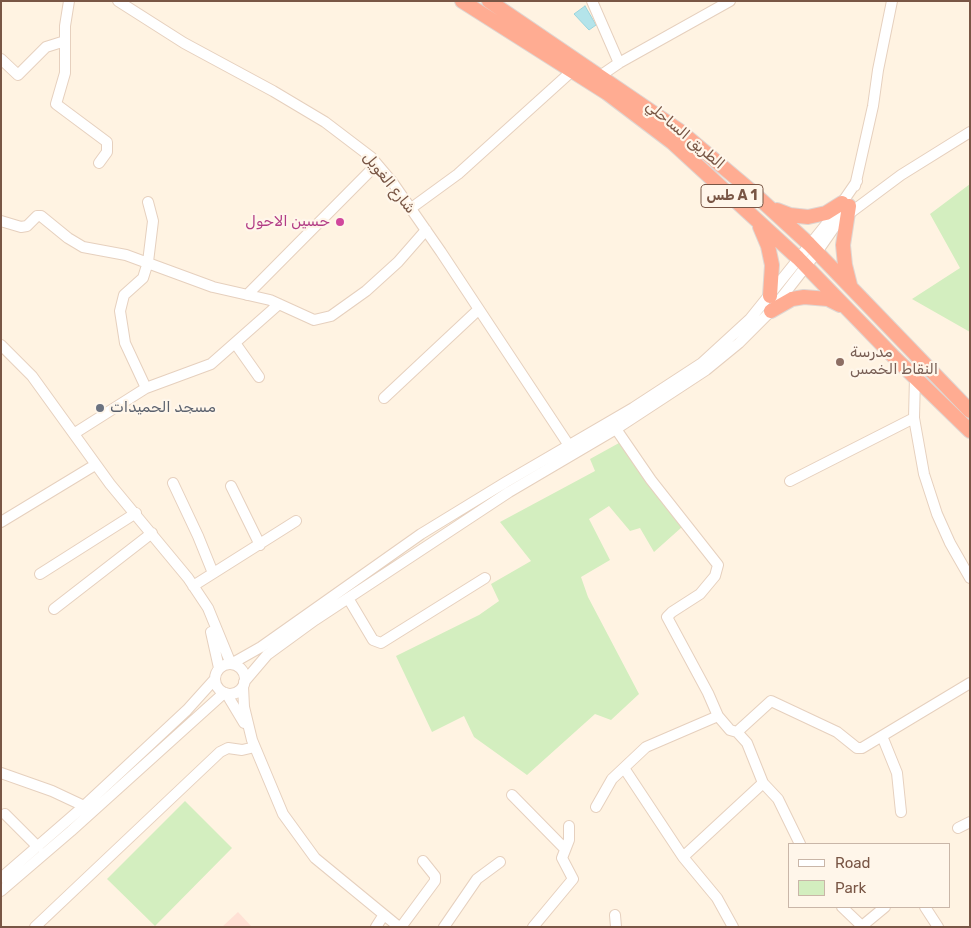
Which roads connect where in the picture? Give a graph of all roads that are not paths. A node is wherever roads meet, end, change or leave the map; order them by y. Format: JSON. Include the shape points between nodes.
{"nodes":[{"id":1,"x":69,"y":1,"type":"edge"},
{"id":2,"x":118,"y":1,"type":"edge"},
{"id":3,"x":462,"y":1,"type":"edge"},
{"id":4,"x":488,"y":1,"type":"edge"},
{"id":5,"x":592,"y":1,"type":"edge"},
{"id":6,"x":730,"y":1,"type":"edge"},
{"id":7,"x":892,"y":1,"type":"edge"},
{"id":8,"x":65,"y":41,"type":"junction"},
{"id":9,"x":1,"y":59,"type":"edge"},
{"id":10,"x":619,"y":63,"type":"junction"},
{"id":11,"x":572,"y":71,"type":"junction"},
{"id":12,"x":600,"y":76,"type":"junction"},
{"id":13,"x":970,"y":132,"type":"edge"},
{"id":14,"x":99,"y":163,"type":"dead end"},
{"id":15,"x":377,"y":164,"type":"junction"},
{"id":16,"x":148,"y":202,"type":"dead end"},
{"id":17,"x":767,"y":204,"type":"junction"},
{"id":18,"x":410,"y":208,"type":"junction"},
{"id":19,"x":846,"y":208,"type":"junction"},
{"id":20,"x":751,"y":214,"type":"junction"},
{"id":21,"x":1,"y":221,"type":"edge"},
{"id":22,"x":426,"y":230,"type":"junction"},
{"id":23,"x":813,"y":248,"type":"junction"},
{"id":24,"x":148,"y":262,"type":"junction"},
{"id":25,"x":801,"y":263,"type":"junction"},
{"id":26,"x":852,"y":288,"type":"junction"},
{"id":27,"x":247,"y":295,"type":"junction"},
{"id":28,"x":770,"y":296,"type":"junction"},
{"id":29,"x":279,"y":304,"type":"junction"},
{"id":30,"x":478,"y":310,"type":"junction"},
{"id":31,"x":770,"y":311,"type":"junction"},
{"id":32,"x":849,"y":311,"type":"junction"},
{"id":33,"x":235,"y":343,"type":"junction"},
{"id":34,"x":1,"y":345,"type":"edge"},
{"id":35,"x":259,"y":377,"type":"dead end"},
{"id":36,"x":915,"y":377,"type":"junction"},
{"id":37,"x":146,"y":388,"type":"junction"},
{"id":38,"x":384,"y":398,"type":"dead end"},
{"id":39,"x":970,"y":411,"type":"edge"},
{"id":40,"x":914,"y":418,"type":"junction"},
{"id":41,"x":558,"y":429,"type":"junction"},
{"id":42,"x":616,"y":429,"type":"junction"},
{"id":43,"x":970,"y":431,"type":"edge"},
{"id":44,"x":74,"y":433,"type":"junction"},
{"id":45,"x":582,"y":438,"type":"junction"},
{"id":46,"x":572,"y":449,"type":"junction"},
{"id":47,"x":549,"y":457,"type":"junction"},
{"id":48,"x":95,"y":464,"type":"junction"},
{"id":49,"x":790,"y":481,"type":"dead end"},
{"id":50,"x":173,"y":483,"type":"dead end"},
{"id":51,"x":231,"y":486,"type":"dead end"},
{"id":52,"x":136,"y":514,"type":"junction"},
{"id":53,"x":296,"y":521,"type":"dead end"},
{"id":54,"x":1,"y":522,"type":"edge"},
{"id":55,"x":152,"y":533,"type":"junction"},
{"id":56,"x":260,"y":545,"type":"junction"},
{"id":57,"x":213,"y":573,"type":"junction"},
{"id":58,"x":40,"y":574,"type":"dead end"},
{"id":59,"x":485,"y":578,"type":"dead end"},
{"id":60,"x":970,"y":578,"type":"edge"},
{"id":61,"x":193,"y":586,"type":"junction"},
{"id":62,"x":348,"y":598,"type":"junction"},
{"id":63,"x":202,"y":600,"type":"junction"},
{"id":64,"x":54,"y":609,"type":"dead end"},
{"id":65,"x":229,"y":659,"type":"junction"},
{"id":66,"x":219,"y":668,"type":"junction"},
{"id":67,"x":254,"y":668,"type":"junction"},
{"id":68,"x":214,"y":680,"type":"junction"},
{"id":69,"x":244,"y":684,"type":"junction"},
{"id":70,"x":969,"y":686,"type":"edge"},
{"id":71,"x":225,"y":693,"type":"junction"},
{"id":72,"x":211,"y":705,"type":"junction"},
{"id":73,"x":240,"y":708,"type":"junction"},
{"id":74,"x":718,"y":716,"type":"junction"},
{"id":75,"x":738,"y":732,"type":"junction"},
{"id":76,"x":882,"y":736,"type":"junction"},
{"id":77,"x":254,"y":743,"type":"junction"},
{"id":78,"x":624,"y":768,"type":"junction"},
{"id":79,"x":1,"y":773,"type":"edge"},
{"id":80,"x":763,"y":782,"type":"junction"},
{"id":81,"x":512,"y":795,"type":"dead end"},
{"id":82,"x":84,"y":806,"type":"junction"},
{"id":83,"x":596,"y":807,"type":"dead end"},
{"id":84,"x":901,"y":812,"type":"dead end"},
{"id":85,"x":5,"y":814,"type":"dead end"},
{"id":86,"x":970,"y":822,"type":"edge"},
{"id":87,"x":569,"y":826,"type":"dead end"},
{"id":88,"x":958,"y":828,"type":"dead end"},
{"id":89,"x":800,"y":843,"type":"edge"},
{"id":90,"x":38,"y":847,"type":"junction"},
{"id":91,"x":565,"y":849,"type":"junction"},
{"id":92,"x":684,"y":857,"type":"junction"},
{"id":93,"x":423,"y":861,"type":"dead end"},
{"id":94,"x":500,"y":862,"type":"dead end"},
{"id":95,"x":1,"y":878,"type":"edge"},
{"id":96,"x":1,"y":891,"type":"edge"},
{"id":97,"x":843,"y":908,"type":"edge"},
{"id":98,"x":884,"y":908,"type":"edge"},
{"id":99,"x":926,"y":908,"type":"edge"},
{"id":100,"x":615,"y":915,"type":"dead end"},
{"id":101,"x":383,"y":916,"type":"junction"},
{"id":102,"x":863,"y":926,"type":"edge"},
{"id":103,"x":35,"y":927,"type":"edge"},
{"id":104,"x":376,"y":927,"type":"edge"},
{"id":105,"x":400,"y":927,"type":"edge"},
{"id":106,"x":444,"y":927,"type":"edge"},
{"id":107,"x":533,"y":927,"type":"edge"},
{"id":108,"x":616,"y":927,"type":"edge"},
{"id":109,"x":733,"y":927,"type":"edge"},
{"id":110,"x":938,"y":927,"type":"edge"}],
"edges":[{"from":1,"to":8,"type":"street"},
{"from":2,"to":15,"type":"street","name":"شارع الغويل","via":[[184,43],[325,122]]},
{"from":3,"to":11,"type":"highway","name":"الطريق الساحلي","number":"طس A 1"},
{"from":4,"to":12,"type":"highway","name":"الطريق الساحلي","number":"طس A 1"},
{"from":5,"to":10,"type":"street"},
{"from":6,"to":10,"type":"street"},
{"from":7,"to":19,"type":"street","via":[[857,181]]},
{"from":8,"to":9,"type":"street","via":[[46,47],[18,75]]},
{"from":8,"to":14,"type":"street","via":[[65,73],[56,104],[107,142],[107,152]]},
{"from":10,"to":12,"type":"street"},
{"from":11,"to":18,"type":"street","via":[[458,174]]},
{"from":11,"to":20,"type":"highway","name":"الطريق الساحلي","number":"طس A 1","via":[[674,144]]},
{"from":12,"to":17,"type":"highway","name":"الطريق الساحلي","number":"طس A 1","via":[[680,131]]},
{"from":13,"to":19,"type":"street"},
{"from":15,"to":18,"type":"street","name":"شارع الغويل"},
{"from":15,"to":27,"type":"street"},
{"from":16,"to":24,"type":"street","via":[[153,221]]},
{"from":17,"to":19,"type":"highway","via":[[790,215],[808,217]]},
{"from":17,"to":23,"type":"highway","name":"الطريق الساحلي","number":"طس A 1"},
{"from":18,"to":22,"type":"street","name":"شارع الغويل"},
{"from":19,"to":23,"type":"street"},
{"from":19,"to":26,"type":"highway","via":[[844,255]]},
{"from":20,"to":25,"type":"highway","name":"الطريق الساحلي","number":"طس A 1"},
{"from":20,"to":28,"type":"highway","via":[[762,229],[771,255]]},
{"from":21,"to":24,"type":"street","via":[[22,228],[39,216],[83,246]]},
{"from":22,"to":29,"type":"street","via":[[366,292],[331,316],[314,320]]},
{"from":22,"to":30,"type":"street","name":"شارع الغويل"},
{"from":23,"to":25,"type":"street"},
{"from":23,"to":26,"type":"highway","name":"الطريق الساحلي","number":"طس A 1"},
{"from":24,"to":27,"type":"street","via":[[212,287]]},
{"from":24,"to":37,"type":"street","via":[[143,278],[124,295],[120,311],[125,343]]},
{"from":25,"to":28,"type":"street"},
{"from":25,"to":31,"type":"street"},
{"from":25,"to":32,"type":"highway","name":"الطريق الساحلي","number":"طس A 1"},
{"from":26,"to":39,"type":"highway","name":"الطريق الساحلي","number":"طس A 1"},
{"from":27,"to":29,"type":"street"},
{"from":28,"to":45,"type":"street","via":[[735,334],[702,363]]},
{"from":29,"to":33,"type":"street"},
{"from":30,"to":38,"type":"street"},
{"from":30,"to":41,"type":"street","name":"شارع الغويل"},
{"from":31,"to":32,"type":"highway","via":[[780,304],[804,297],[828,299]]},
{"from":31,"to":42,"type":"street","via":[[739,343],[706,370]]},
{"from":32,"to":36,"type":"highway","name":"الطريق الساحلي","number":"طس A 1"},
{"from":33,"to":35,"type":"street"},
{"from":33,"to":37,"type":"street","via":[[211,364]]},
{"from":34,"to":44,"type":"street","via":[[32,376]]},
{"from":36,"to":40,"type":"street"},
{"from":36,"to":43,"type":"highway","name":"الطريق الساحلي","number":"طس A 1"},
{"from":37,"to":44,"type":"street"},
{"from":40,"to":49,"type":"street"},
{"from":40,"to":60,"type":"street","via":[[924,474],[932,498],[950,542]]},
{"from":41,"to":45,"type":"street"},
{"from":41,"to":46,"type":"street","name":"شارع الغويل"},
{"from":41,"to":47,"type":"street","via":[[557,441]]},
{"from":42,"to":46,"type":"street"},
{"from":42,"to":74,"type":"street","via":[[651,480],[718,565],[715,576],[700,594],[668,617]]},
{"from":44,"to":48,"type":"street"},
{"from":45,"to":46,"type":"street"},
{"from":46,"to":47,"type":"street"},
{"from":46,"to":62,"type":"street"},
{"from":47,"to":65,"type":"street","via":[[422,534],[247,655]]},
{"from":48,"to":52,"type":"street"},
{"from":48,"to":54,"type":"street"},
{"from":50,"to":57,"type":"street"},
{"from":51,"to":56,"type":"street"},
{"from":52,"to":55,"type":"street"},
{"from":52,"to":58,"type":"street"},
{"from":53,"to":56,"type":"street"},
{"from":55,"to":61,"type":"street"},
{"from":55,"to":64,"type":"street"},
{"from":56,"to":57,"type":"street"},
{"from":57,"to":61,"type":"street"},
{"from":59,"to":62,"type":"street","via":[[380,643],[373,640]]},
{"from":61,"to":63,"type":"street"},
{"from":62,"to":67,"type":"street","via":[[267,655]]},
{"from":63,"to":65,"type":"street"},
{"from":63,"to":66,"type":"street"},
{"from":65,"to":66,"type":"street"},
{"from":65,"to":69,"type":"street","via":[[242,670]]},
{"from":66,"to":68,"type":"street"},
{"from":67,"to":69,"type":"street"},
{"from":67,"to":73,"type":"street"},
{"from":68,"to":71,"type":"street"},
{"from":68,"to":82,"type":"street"},
{"from":69,"to":71,"type":"street","via":[[234,693]]},
{"from":69,"to":73,"type":"street"},
{"from":70,"to":76,"type":"street"},
{"from":71,"to":72,"type":"street"},
{"from":71,"to":73,"type":"street"},
{"from":72,"to":73,"type":"street"},
{"from":72,"to":96,"type":"street"},
{"from":73,"to":77,"type":"street"},
{"from":74,"to":75,"type":"street","via":[[730,730]]},
{"from":74,"to":78,"type":"street","via":[[651,743]]},
{"from":75,"to":76,"type":"street","via":[[771,701],[837,732],[857,748],[865,747]]},
{"from":75,"to":80,"type":"street","via":[[751,749]]},
{"from":76,"to":84,"type":"street","via":[[897,773]]},
{"from":77,"to":101,"type":"street","via":[[283,814],[305,847]]},
{"from":77,"to":103,"type":"street","via":[[242,750],[228,748],[220,752]]},
{"from":78,"to":83,"type":"street","via":[[609,784]]},
{"from":78,"to":92,"type":"street"},
{"from":79,"to":82,"type":"street"},
{"from":80,"to":89,"type":"street","via":[[778,799]]},
{"from":80,"to":92,"type":"street"},
{"from":81,"to":91,"type":"street"},
{"from":82,"to":90,"type":"street"},
{"from":85,"to":90,"type":"street"},
{"from":86,"to":88,"type":"street"},
{"from":87,"to":91,"type":"street"},
{"from":90,"to":95,"type":"street"},
{"from":91,"to":107,"type":"street","via":[[563,860],[573,879]]},
{"from":92,"to":109,"type":"street","via":[[717,898]]},
{"from":93,"to":105,"type":"street","via":[[435,881]]},
{"from":94,"to":106,"type":"street","via":[[477,879]]},
{"from":97,"to":102,"type":"street"},
{"from":98,"to":102,"type":"street"},
{"from":99,"to":110,"type":"street"},
{"from":100,"to":108,"type":"street"},
{"from":101,"to":104,"type":"street"},
{"from":101,"to":105,"type":"street"}]}
